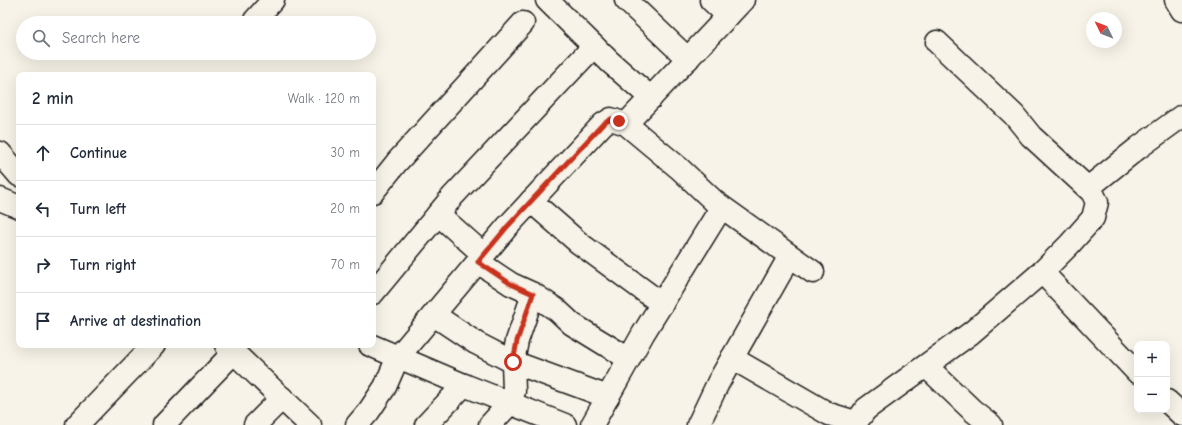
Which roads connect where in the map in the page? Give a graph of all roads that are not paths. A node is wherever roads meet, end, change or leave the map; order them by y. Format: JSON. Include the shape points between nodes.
{"nodes":[{"id":1,"x":273,"y":0,"type":"edge"},
{"id":2,"x":547,"y":0,"type":"edge"},
{"id":3,"x":626,"y":0,"type":"edge"},
{"id":4,"x":711,"y":0,"type":"edge"},
{"id":5,"x":743,"y":0,"type":"edge"},
{"id":6,"x":1176,"y":0,"type":"edge"},
{"id":7,"x":1182,"y":10,"type":"edge"},
{"id":8,"x":259,"y":16,"type":"edge"},
{"id":9,"x":728,"y":16,"type":"junction"},
{"id":10,"x":523,"y":23,"type":"dead end"},
{"id":11,"x":937,"y":42,"type":"dead end"},
{"id":12,"x":594,"y":46,"type":"junction"},
{"id":13,"x":688,"y":59,"type":"junction"},
{"id":14,"x":650,"y":98,"type":"junction"},
{"id":15,"x":1182,"y":116,"type":"edge"},
{"id":16,"x":626,"y":124,"type":"junction"},
{"id":17,"x":0,"y":153,"type":"edge"},
{"id":18,"x":16,"y":172,"type":"edge"},
{"id":19,"x":376,"y":188,"type":"edge"},
{"id":20,"x":1088,"y":188,"type":"junction"},
{"id":21,"x":0,"y":199,"type":"edge"},
{"id":22,"x":531,"y":201,"type":"junction"},
{"id":23,"x":16,"y":206,"type":"edge"},
{"id":24,"x":722,"y":208,"type":"junction"},
{"id":25,"x":438,"y":214,"type":"junction"},
{"id":26,"x":790,"y":256,"type":"junction"},
{"id":27,"x":481,"y":258,"type":"junction"},
{"id":28,"x":812,"y":272,"type":"dead end"},
{"id":29,"x":1042,"y":272,"type":"junction"},
{"id":30,"x":376,"y":289,"type":"edge"},
{"id":31,"x":533,"y":294,"type":"junction"},
{"id":32,"x":662,"y":304,"type":"junction"},
{"id":33,"x":434,"y":315,"type":"junction"},
{"id":34,"x":151,"y":348,"type":"edge"},
{"id":35,"x":376,"y":348,"type":"edge"},
{"id":36,"x":230,"y":349,"type":"edge"},
{"id":37,"x":398,"y":357,"type":"junction"},
{"id":38,"x":732,"y":358,"type":"junction"},
{"id":39,"x":629,"y":359,"type":"junction"},
{"id":40,"x":513,"y":362,"type":"junction"},
{"id":41,"x":926,"y":366,"type":"junction"},
{"id":42,"x":1134,"y":369,"type":"edge"},
{"id":43,"x":464,"y":385,"type":"junction"},
{"id":44,"x":608,"y":397,"type":"junction"},
{"id":45,"x":282,"y":398,"type":"junction"},
{"id":46,"x":510,"y":403,"type":"junction"},
{"id":47,"x":1170,"y":404,"type":"edge"},
{"id":48,"x":1182,"y":415,"type":"edge"},
{"id":49,"x":562,"y":424,"type":"edge"},
{"id":50,"x":855,"y":424,"type":"edge"},
{"id":51,"x":77,"y":425,"type":"edge"},
{"id":52,"x":164,"y":425,"type":"edge"},
{"id":53,"x":255,"y":425,"type":"edge"},
{"id":54,"x":310,"y":425,"type":"edge"},
{"id":55,"x":357,"y":425,"type":"edge"},
{"id":56,"x":426,"y":425,"type":"edge"},
{"id":57,"x":490,"y":425,"type":"edge"},
{"id":58,"x":592,"y":425,"type":"edge"},
{"id":59,"x":698,"y":425,"type":"edge"},
{"id":60,"x":991,"y":425,"type":"edge"}],
"edges":[{"from":1,"to":8,"type":"street"},
{"from":2,"to":12,"type":"street"},
{"from":3,"to":13,"type":"street"},
{"from":4,"to":9,"type":"street"},
{"from":5,"to":9,"type":"street"},
{"from":6,"to":7,"type":"street"},
{"from":9,"to":13,"type":"street"},
{"from":10,"to":19,"type":"street"},
{"from":11,"to":20,"type":"street","via":[[1014,115],[1031,136]]},
{"from":12,"to":14,"type":"street"},
{"from":12,"to":25,"type":"street"},
{"from":13,"to":14,"type":"street"},
{"from":14,"to":16,"type":"street"},
{"from":15,"to":20,"type":"street"},
{"from":16,"to":22,"type":"street","via":[[611,119],[603,124]]},
{"from":16,"to":24,"type":"street"},
{"from":17,"to":18,"type":"street"},
{"from":20,"to":29,"type":"street","via":[[1097,202],[1092,218]]},
{"from":21,"to":23,"type":"street"},
{"from":22,"to":27,"type":"street"},
{"from":22,"to":32,"type":"street","via":[[579,244]]},
{"from":24,"to":26,"type":"street"},
{"from":24,"to":32,"type":"street"},
{"from":25,"to":27,"type":"street"},
{"from":25,"to":30,"type":"street"},
{"from":26,"to":28,"type":"street"},
{"from":26,"to":38,"type":"street"},
{"from":27,"to":31,"type":"street","via":[[511,284]]},
{"from":27,"to":33,"type":"street"},
{"from":29,"to":41,"type":"street"},
{"from":29,"to":42,"type":"street"},
{"from":31,"to":39,"type":"street","via":[[572,324]]},
{"from":31,"to":40,"type":"street","via":[[517,341]]},
{"from":32,"to":39,"type":"street"},
{"from":33,"to":37,"type":"street"},
{"from":33,"to":40,"type":"street","via":[[476,343]]},
{"from":34,"to":51,"type":"street"},
{"from":35,"to":37,"type":"street"},
{"from":36,"to":45,"type":"street"},
{"from":36,"to":52,"type":"street"},
{"from":37,"to":43,"type":"street"},
{"from":37,"to":55,"type":"street","via":[[385,387]]},
{"from":38,"to":50,"type":"street","via":[[829,414]]},
{"from":38,"to":59,"type":"street"},
{"from":39,"to":44,"type":"street"},
{"from":40,"to":44,"type":"street"},
{"from":40,"to":46,"type":"street","via":[[514,391]]},
{"from":41,"to":50,"type":"street","via":[[866,409]]},
{"from":41,"to":60,"type":"street"},
{"from":43,"to":46,"type":"street"},
{"from":43,"to":56,"type":"street"},
{"from":44,"to":58,"type":"street"},
{"from":45,"to":53,"type":"street"},
{"from":45,"to":54,"type":"street"},
{"from":46,"to":49,"type":"street"},
{"from":46,"to":57,"type":"street"},
{"from":47,"to":48,"type":"street"}]}
